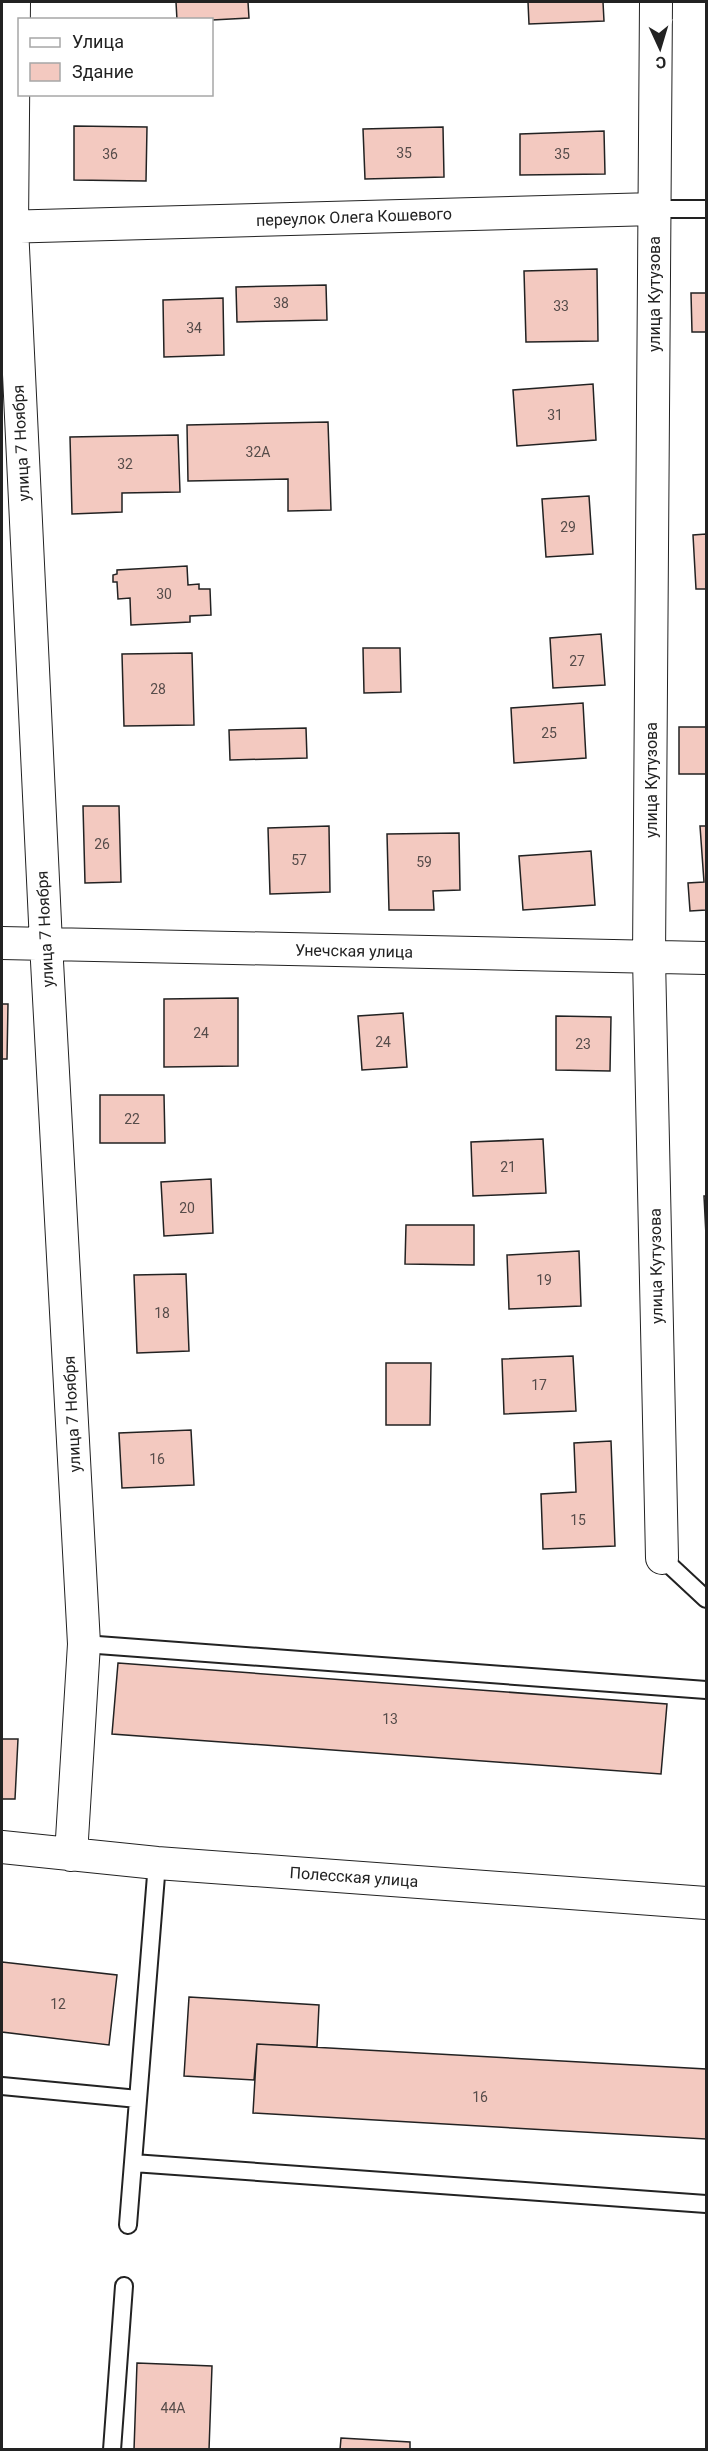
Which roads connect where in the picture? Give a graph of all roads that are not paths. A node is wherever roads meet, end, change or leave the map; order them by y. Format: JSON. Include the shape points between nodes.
{"nodes":[{"id":1,"x":14,"y":2,"type":"edge"},
{"id":2,"x":656,"y":2,"type":"edge"},
{"id":3,"x":654,"y":209,"type":"junction"},
{"id":4,"x":706,"y":209,"type":"edge"},
{"id":5,"x":7,"y":227,"type":"edge"},
{"id":6,"x":2,"y":943,"type":"edge"},
{"id":7,"x":46,"y":943,"type":"junction"},
{"id":8,"x":650,"y":958,"type":"junction"},
{"id":9,"x":706,"y":958,"type":"edge"},
{"id":10,"x":662,"y":1558,"type":"joint"},
{"id":11,"x":706,"y":1599,"type":"edge"},
{"id":12,"x":84,"y":1644,"type":"junction"},
{"id":13,"x":706,"y":1690,"type":"edge"},
{"id":14,"x":2,"y":1847,"type":"edge"},
{"id":15,"x":71,"y":1855,"type":"junction"},
{"id":16,"x":157,"y":1863,"type":"junction"},
{"id":17,"x":706,"y":1904,"type":"edge"},
{"id":18,"x":2,"y":2086,"type":"edge"},
{"id":19,"x":138,"y":2099,"type":"junction"},
{"id":20,"x":133,"y":2163,"type":"junction"},
{"id":21,"x":706,"y":2204,"type":"edge"},
{"id":22,"x":128,"y":2225,"type":"dead end"},
{"id":23,"x":124,"y":2286,"type":"dead end"},
{"id":24,"x":112,"y":2450,"type":"edge"}],
"edges":[{"from":1,"to":5,"type":"street","name":"улица 7 Ноября"},
{"from":2,"to":3,"type":"street","name":"улица Кутузова"},
{"from":3,"to":4,"type":"lane","name":"переулок Олега Кошевого"},
{"from":3,"to":5,"type":"street","name":"переулок Олега Кошевого"},
{"from":3,"to":8,"type":"street","name":"улица Кутузова"},
{"from":5,"to":7,"type":"street","name":"улица 7 Ноября"},
{"from":6,"to":7,"type":"street","name":"Унечская улица"},
{"from":7,"to":8,"type":"street","name":"Унечская улица"},
{"from":7,"to":12,"type":"street","name":"улица 7 Ноября"},
{"from":8,"to":9,"type":"street","name":"Унечская улица"},
{"from":8,"to":10,"type":"street","name":"улица Кутузова"},
{"from":10,"to":11,"type":"lane"},
{"from":12,"to":13,"type":"lane"},
{"from":12,"to":15,"type":"street","name":"улица 7 Ноября"},
{"from":14,"to":15,"type":"street","name":"Полесская улица"},
{"from":15,"to":16,"type":"street","name":"Полесская улица"},
{"from":16,"to":17,"type":"street","name":"Полесская улица"},
{"from":16,"to":19,"type":"lane"},
{"from":18,"to":19,"type":"lane"},
{"from":19,"to":20,"type":"lane"},
{"from":20,"to":21,"type":"lane"},
{"from":20,"to":22,"type":"lane"},
{"from":23,"to":24,"type":"lane"}]}
